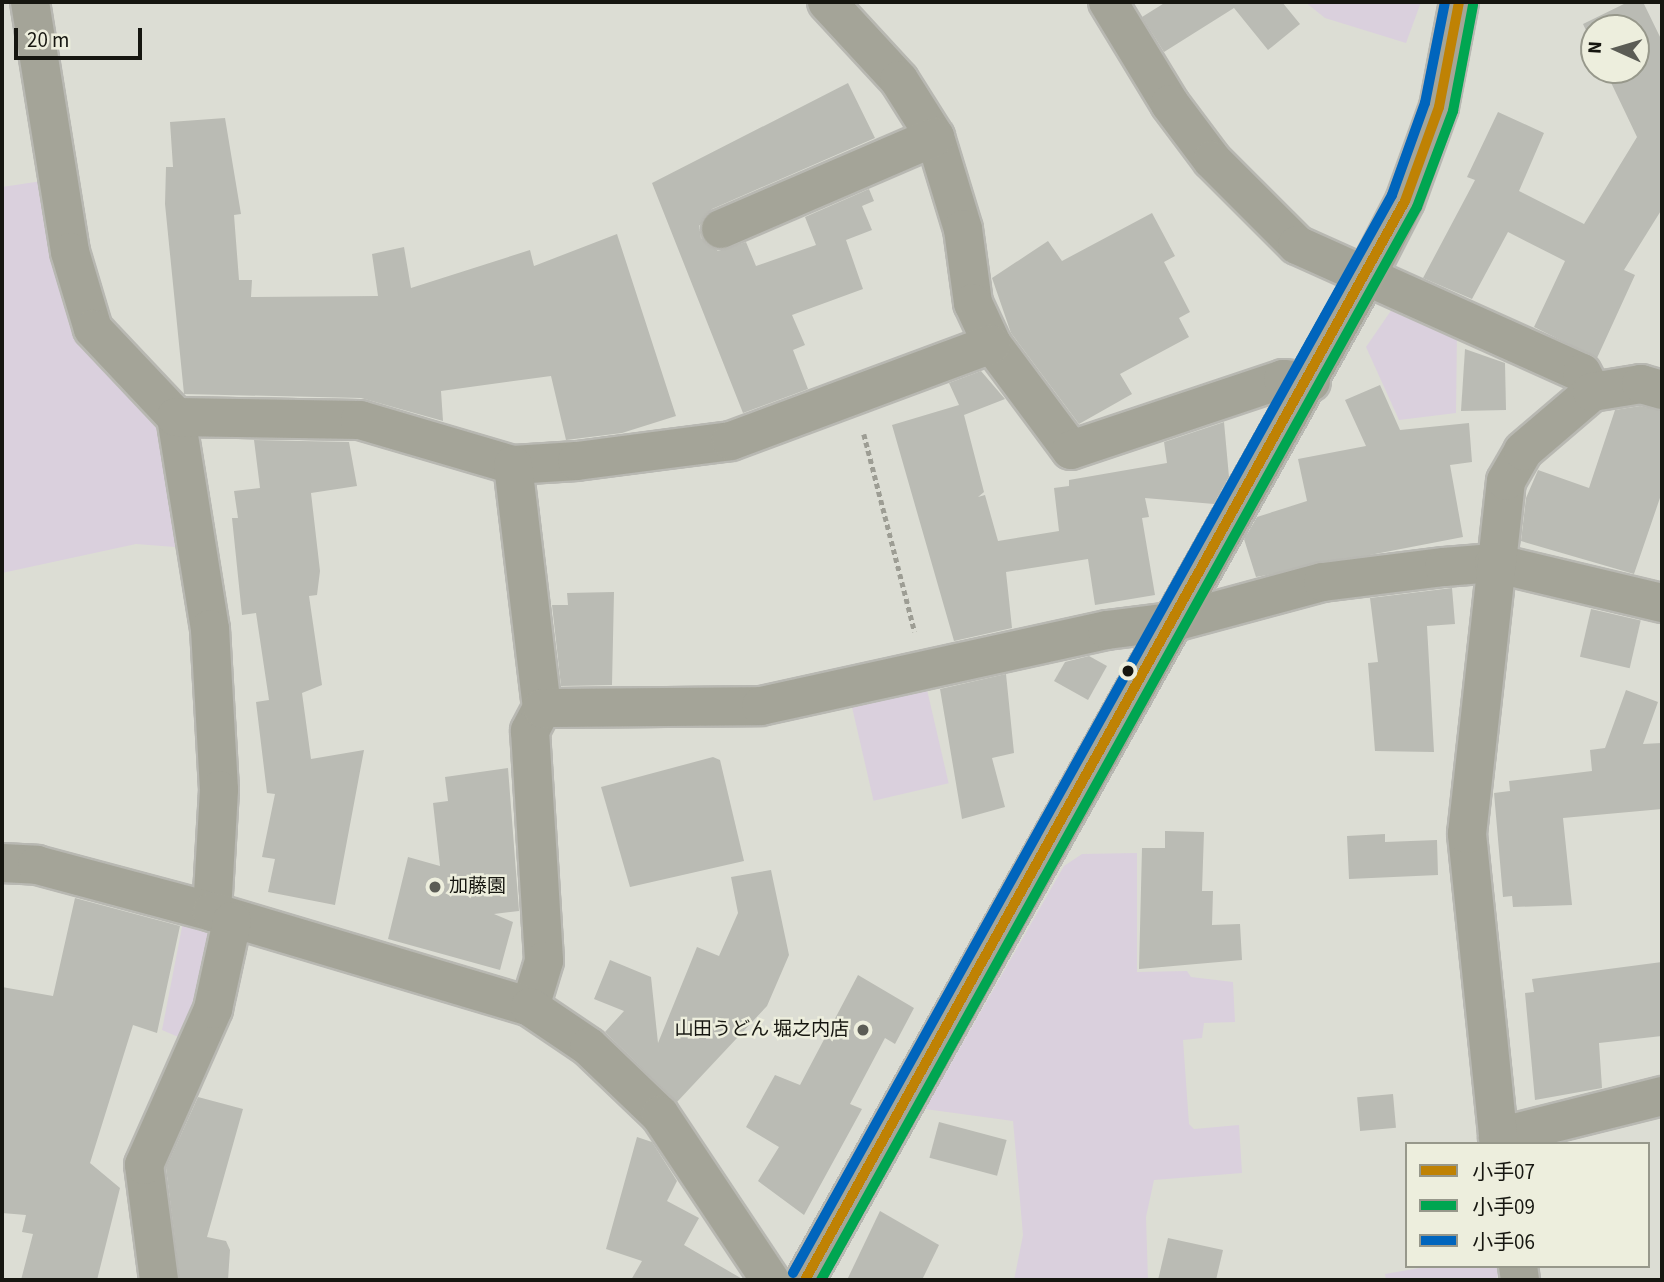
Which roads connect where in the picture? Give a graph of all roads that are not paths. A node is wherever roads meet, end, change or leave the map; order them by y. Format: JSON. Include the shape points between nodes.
{"nodes":[{"id":1,"x":30,"y":2,"type":"edge"},
{"id":2,"x":827,"y":2,"type":"edge"},
{"id":3,"x":1108,"y":2,"type":"edge"},
{"id":4,"x":1459,"y":2,"type":"edge"},
{"id":5,"x":935,"y":137,"type":"junction"},
{"id":6,"x":722,"y":229,"type":"dead end"},
{"id":7,"x":1367,"y":275,"type":"junction"},
{"id":8,"x":992,"y":344,"type":"junction"},
{"id":9,"x":1311,"y":382,"type":"junction"},
{"id":10,"x":1661,"y":387,"type":"edge"},
{"id":11,"x":1592,"y":392,"type":"junction"},
{"id":12,"x":176,"y":417,"type":"junction"},
{"id":13,"x":513,"y":466,"type":"junction"},
{"id":14,"x":1494,"y":564,"type":"junction"},
{"id":15,"x":1662,"y":603,"type":"edge"},
{"id":16,"x":1178,"y":621,"type":"junction"},
{"id":17,"x":542,"y":708,"type":"junction"},
{"id":18,"x":2,"y":863,"type":"edge"},
{"id":19,"x":222,"y":916,"type":"junction"},
{"id":20,"x":530,"y":1007,"type":"junction"},
{"id":21,"x":1662,"y":1096,"type":"edge"},
{"id":22,"x":1499,"y":1140,"type":"edge"},
{"id":23,"x":159,"y":1280,"type":"edge"},
{"id":24,"x":771,"y":1280,"type":"edge"},
{"id":25,"x":805,"y":1280,"type":"edge"}],
"edges":[{"from":1,"to":12,"type":"street","via":[[70,252],[93,328]]},
{"from":2,"to":5,"type":"street","via":[[899,80]]},
{"from":3,"to":7,"type":"street","via":[[1170,104],[1254,205],[1297,245]]},
{"from":4,"to":7,"type":"main road","via":[[1439,107],[1405,201]]},
{"from":5,"to":6,"type":"street"},
{"from":5,"to":8,"type":"street","via":[[963,229],[973,303]]},
{"from":7,"to":9,"type":"main road"},
{"from":7,"to":11,"type":"street","via":[[1582,373]]},
{"from":8,"to":9,"type":"street","via":[[1070,450],[1283,379]]},
{"from":8,"to":13,"type":"street","via":[[731,441]]},
{"from":9,"to":16,"type":"main road"},
{"from":10,"to":11,"type":"street","via":[[1616,385]]},
{"from":11,"to":14,"type":"street","via":[[1515,464],[1506,481]]},
{"from":12,"to":13,"type":"street","via":[[360,420]]},
{"from":12,"to":19,"type":"street","via":[[210,629]]},
{"from":13,"to":17,"type":"street"},
{"from":14,"to":15,"type":"street"},
{"from":14,"to":16,"type":"street","via":[[1323,582]]},
{"from":14,"to":22,"type":"street","via":[[1467,834]]},
{"from":16,"to":17,"type":"street","via":[[1107,630],[761,706]]},
{"from":16,"to":25,"type":"main road"},
{"from":17,"to":20,"type":"street","via":[[530,732],[544,961]]},
{"from":18,"to":19,"type":"street","via":[[37,865]]},
{"from":19,"to":20,"type":"street"},
{"from":19,"to":23,"type":"street","via":[[213,1009],[144,1166],[142,1187]]},
{"from":20,"to":24,"type":"street","via":[[589,1047],[660,1115]]},
{"from":21,"to":22,"type":"street"}]}
